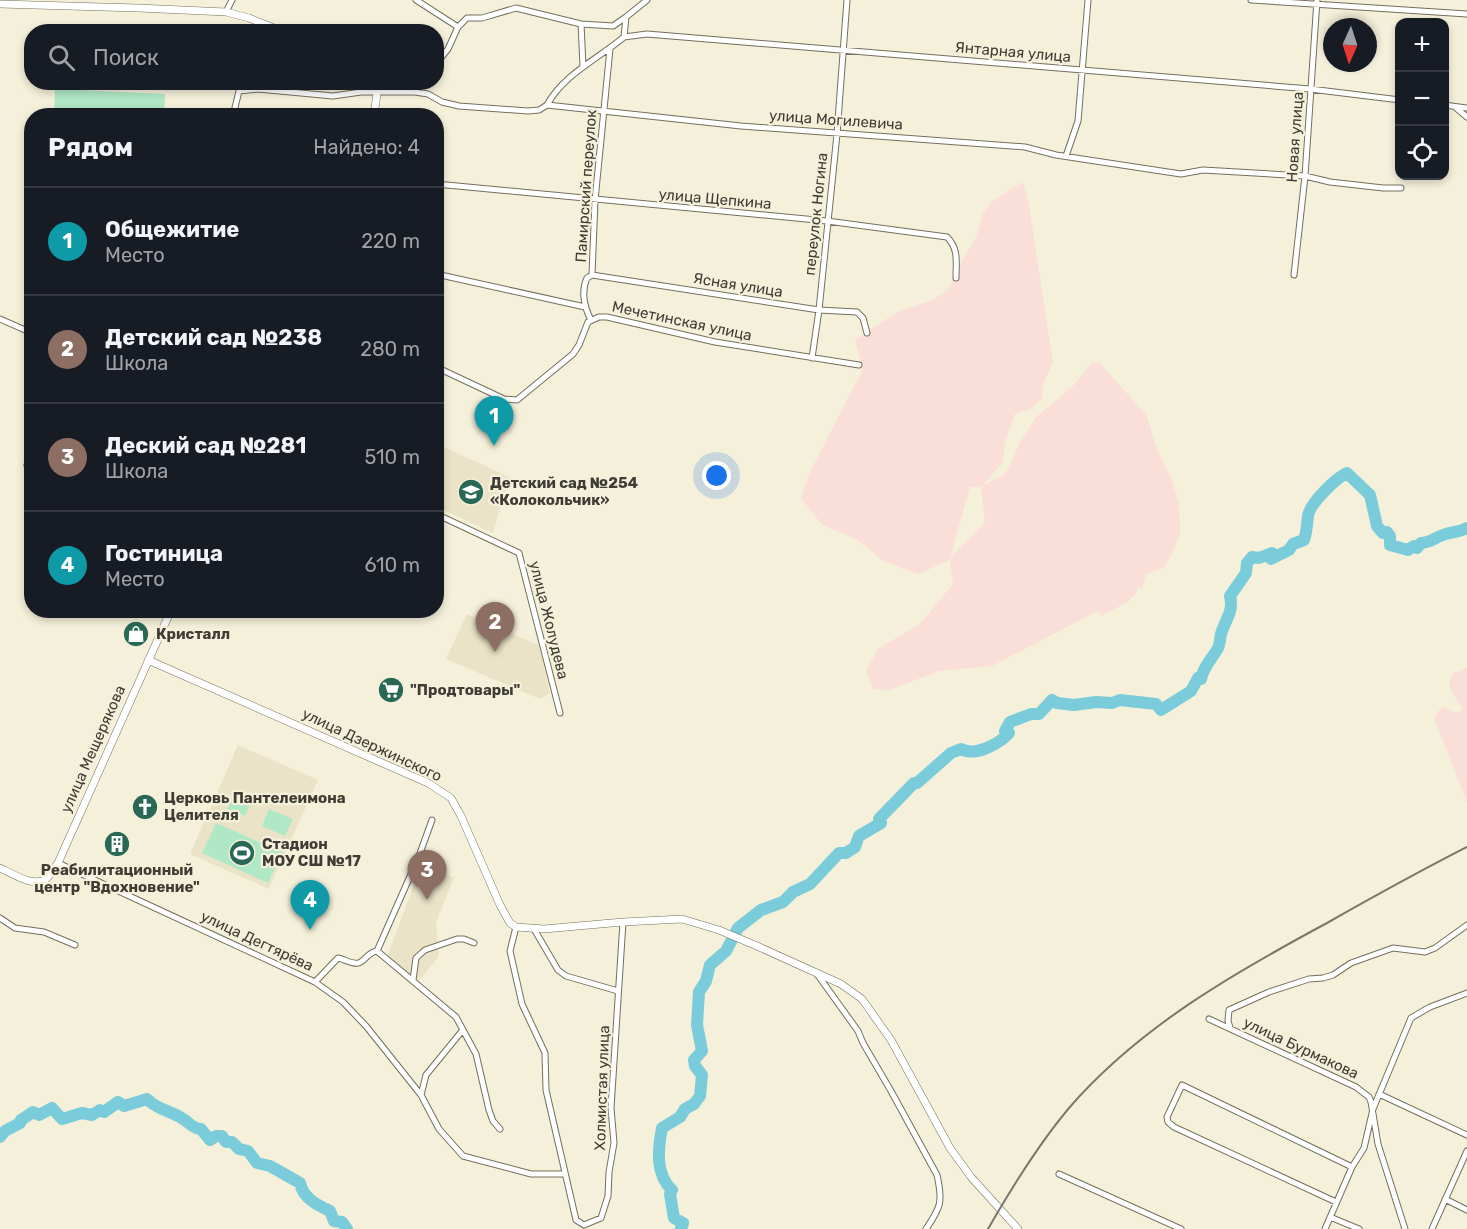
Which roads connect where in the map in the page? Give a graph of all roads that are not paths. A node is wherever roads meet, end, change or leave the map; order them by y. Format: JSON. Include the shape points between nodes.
{"nodes":[{"id":1,"x":232,"y":0,"type":"edge"},
{"id":2,"x":416,"y":0,"type":"edge"},
{"id":3,"x":647,"y":0,"type":"edge"},
{"id":4,"x":847,"y":0,"type":"edge"},
{"id":5,"x":1088,"y":0,"type":"edge"},
{"id":6,"x":1251,"y":0,"type":"edge"},
{"id":7,"x":1317,"y":3,"type":"edge"},
{"id":8,"x":0,"y":4,"type":"edge"},
{"id":9,"x":226,"y":12,"type":"junction"},
{"id":10,"x":1467,"y":14,"type":"edge"},
{"id":11,"x":626,"y":17,"type":"junction"},
{"id":12,"x":264,"y":24,"type":"edge"},
{"id":13,"x":580,"y":24,"type":"junction"},
{"id":14,"x":458,"y":27,"type":"junction"},
{"id":15,"x":624,"y":37,"type":"junction"},
{"id":16,"x":610,"y":49,"type":"junction"},
{"id":17,"x":843,"y":49,"type":"junction"},
{"id":18,"x":444,"y":54,"type":"edge"},
{"id":19,"x":583,"y":66,"type":"junction"},
{"id":20,"x":1084,"y":71,"type":"junction"},
{"id":21,"x":1310,"y":89,"type":"junction"},
{"id":22,"x":243,"y":90,"type":"edge"},
{"id":23,"x":277,"y":90,"type":"edge"},
{"id":24,"x":376,"y":90,"type":"edge"},
{"id":25,"x":415,"y":92,"type":"joint"},
{"id":26,"x":377,"y":93,"type":"junction"},
{"id":27,"x":1395,"y":99,"type":"edge"},
{"id":28,"x":547,"y":105,"type":"junction"},
{"id":29,"x":1449,"y":105,"type":"edge"},
{"id":30,"x":1455,"y":106,"type":"junction"},
{"id":31,"x":235,"y":108,"type":"edge"},
{"id":32,"x":375,"y":108,"type":"edge"},
{"id":33,"x":1467,"y":108,"type":"edge"},
{"id":34,"x":603,"y":112,"type":"junction"},
{"id":35,"x":1467,"y":117,"type":"edge"},
{"id":36,"x":837,"y":134,"type":"junction"},
{"id":37,"x":1066,"y":156,"type":"junction"},
{"id":38,"x":1305,"y":176,"type":"junction"},
{"id":39,"x":444,"y":185,"type":"edge"},
{"id":40,"x":1401,"y":188,"type":"dead end"},
{"id":41,"x":595,"y":200,"type":"junction"},
{"id":42,"x":827,"y":221,"type":"junction"},
{"id":43,"x":592,"y":275,"type":"junction"},
{"id":44,"x":1294,"y":275,"type":"dead end"},
{"id":45,"x":444,"y":276,"type":"edge"},
{"id":46,"x":956,"y":278,"type":"dead end"},
{"id":47,"x":585,"y":307,"type":"junction"},
{"id":48,"x":819,"y":310,"type":"junction"},
{"id":49,"x":0,"y":319,"type":"edge"},
{"id":50,"x":591,"y":320,"type":"junction"},
{"id":51,"x":24,"y":330,"type":"edge"},
{"id":52,"x":867,"y":333,"type":"dead end"},
{"id":53,"x":812,"y":358,"type":"junction"},
{"id":54,"x":859,"y":365,"type":"dead end"},
{"id":55,"x":444,"y":371,"type":"edge"},
{"id":56,"x":444,"y":518,"type":"edge"},
{"id":57,"x":167,"y":618,"type":"edge"},
{"id":58,"x":148,"y":660,"type":"junction"},
{"id":59,"x":560,"y":713,"type":"dead end"},
{"id":60,"x":432,"y":819,"type":"dead end"},
{"id":61,"x":58,"y":862,"type":"junction"},
{"id":62,"x":0,"y":868,"type":"edge"},
{"id":63,"x":0,"y":918,"type":"edge"},
{"id":64,"x":623,"y":922,"type":"junction"},
{"id":65,"x":1467,"y":925,"type":"edge"},
{"id":66,"x":516,"y":927,"type":"junction"},
{"id":67,"x":534,"y":929,"type":"junction"},
{"id":68,"x":474,"y":943,"type":"dead end"},
{"id":69,"x":75,"y":945,"type":"dead end"},
{"id":70,"x":377,"y":951,"type":"junction"},
{"id":71,"x":816,"y":972,"type":"junction"},
{"id":72,"x":413,"y":980,"type":"junction"},
{"id":73,"x":315,"y":982,"type":"junction"},
{"id":74,"x":618,"y":991,"type":"junction"},
{"id":75,"x":1467,"y":993,"type":"edge"},
{"id":76,"x":1209,"y":1019,"type":"dead end"},
{"id":77,"x":1230,"y":1028,"type":"junction"},
{"id":78,"x":462,"y":1031,"type":"junction"},
{"id":79,"x":1379,"y":1094,"type":"junction"},
{"id":80,"x":421,"y":1095,"type":"junction"},
{"id":81,"x":1373,"y":1109,"type":"junction"},
{"id":82,"x":500,"y":1129,"type":"dead end"},
{"id":83,"x":1467,"y":1135,"type":"edge"},
{"id":84,"x":1467,"y":1151,"type":"edge"},
{"id":85,"x":1352,"y":1167,"type":"junction"},
{"id":86,"x":564,"y":1174,"type":"junction"},
{"id":87,"x":1059,"y":1174,"type":"dead end"},
{"id":88,"x":1445,"y":1199,"type":"junction"},
{"id":89,"x":1336,"y":1202,"type":"junction"},
{"id":90,"x":1467,"y":1210,"type":"edge"},
{"id":91,"x":1330,"y":1217,"type":"junction"},
{"id":92,"x":926,"y":1229,"type":"edge"},
{"id":93,"x":1018,"y":1229,"type":"edge"},
{"id":94,"x":1180,"y":1229,"type":"edge"},
{"id":95,"x":1325,"y":1229,"type":"edge"},
{"id":96,"x":1359,"y":1229,"type":"edge"},
{"id":97,"x":1405,"y":1229,"type":"edge"},
{"id":98,"x":1432,"y":1229,"type":"edge"}],
"edges":[{"from":1,"to":9,"type":"street"},
{"from":2,"to":14,"type":"street"},
{"from":3,"to":11,"type":"street"},
{"from":4,"to":17,"type":"street","name":"переулок Ногина"},
{"from":5,"to":20,"type":"street"},
{"from":6,"to":7,"type":"street"},
{"from":7,"to":10,"type":"street"},
{"from":7,"to":21,"type":"street","name":"Новая улица"},
{"from":8,"to":9,"type":"street"},
{"from":9,"to":12,"type":"street"},
{"from":11,"to":13,"type":"street","via":[[613,26]]},
{"from":11,"to":15,"type":"street"},
{"from":13,"to":14,"type":"street","via":[[516,8],[467,18]]},
{"from":13,"to":19,"type":"street"},
{"from":14,"to":18,"type":"street"},
{"from":15,"to":16,"type":"street"},
{"from":15,"to":17,"type":"street","name":"Янтарная улица","via":[[647,34]]},
{"from":16,"to":19,"type":"street"},
{"from":16,"to":34,"type":"street","name":"Памирский переулок"},
{"from":17,"to":20,"type":"street","name":"Янтарная улица"},
{"from":17,"to":36,"type":"street","name":"переулок Ногина"},
{"from":19,"to":28,"type":"street"},
{"from":20,"to":21,"type":"street","name":"Янтарная улица"},
{"from":20,"to":37,"type":"street","via":[[1078,121]]},
{"from":21,"to":27,"type":"street","name":"Янтарная улица"},
{"from":21,"to":38,"type":"street","name":"Новая улица"},
{"from":22,"to":31,"type":"street","name":"улица Могилевича","via":[[237,95]]},
{"from":23,"to":26,"type":"street","name":"улица Могилевича","via":[[333,96]]},
{"from":24,"to":26,"type":"street"},
{"from":25,"to":26,"type":"street","name":"улица Могилевича"},
{"from":25,"to":28,"type":"street","name":"улица Могилевича","via":[[459,106],[528,111]]},
{"from":26,"to":32,"type":"street"},
{"from":28,"to":34,"type":"street","name":"улица Могилевича"},
{"from":29,"to":30,"type":"street"},
{"from":30,"to":33,"type":"street"},
{"from":30,"to":35,"type":"street"},
{"from":34,"to":36,"type":"street","name":"улица Могилевича"},
{"from":34,"to":41,"type":"street","name":"Памирский переулок"},
{"from":36,"to":37,"type":"street","name":"улица Могилевича","via":[[1025,147]]},
{"from":36,"to":42,"type":"street","name":"переулок Ногина"},
{"from":37,"to":38,"type":"street","name":"улица Могилевича","via":[[1181,174],[1203,170]]},
{"from":38,"to":40,"type":"street","name":"улица Могилевича"},
{"from":38,"to":44,"type":"street","name":"Новая улица"},
{"from":39,"to":41,"type":"street","name":"улица Щепкина"},
{"from":41,"to":42,"type":"street","name":"улица Щепкина"},
{"from":41,"to":43,"type":"street","name":"Памирский переулок"},
{"from":42,"to":46,"type":"street","name":"улица Щепкина","via":[[947,237],[956,250]]},
{"from":42,"to":48,"type":"street","name":"переулок Ногина"},
{"from":43,"to":47,"type":"street","name":"Памирский переулок","via":[[584,286]]},
{"from":43,"to":48,"type":"street","name":"Ясная улица"},
{"from":45,"to":47,"type":"street"},
{"from":47,"to":50,"type":"street","name":"Памирский переулок"},
{"from":48,"to":52,"type":"street","name":"Ясная улица","via":[[857,312]]},
{"from":48,"to":53,"type":"street","name":"переулок Ногина"},
{"from":49,"to":51,"type":"street"},
{"from":50,"to":53,"type":"street","name":"Мечетинская улица","via":[[607,317],[715,342]]},
{"from":50,"to":55,"type":"street","name":"Мечетинская улица","via":[[573,354],[517,400],[504,399]]},
{"from":53,"to":54,"type":"street","name":"Мечетинская улица"},
{"from":56,"to":59,"type":"street","name":"улица Жолудева","via":[[519,553]]},
{"from":57,"to":58,"type":"street","name":"улица Мещерякова"},
{"from":58,"to":61,"type":"street","name":"улица Мещерякова"},
{"from":58,"to":66,"type":"street","name":"улица Дзержинского","via":[[428,783],[451,798],[500,905]]},
{"from":60,"to":70,"type":"street"},
{"from":61,"to":62,"type":"street","name":"улица Мещерякова","via":[[46,879],[36,881]]},
{"from":61,"to":73,"type":"street","name":"улица Дегтярёва"},
{"from":63,"to":69,"type":"street","via":[[15,928],[44,932]]},
{"from":64,"to":67,"type":"street"},
{"from":64,"to":71,"type":"street","via":[[682,919],[719,930]]},
{"from":64,"to":74,"type":"street","name":"Холмистая улица"},
{"from":65,"to":77,"type":"street","via":[[1425,952],[1393,948],[1351,963],[1333,975],[1269,992],[1229,1010]]},
{"from":66,"to":67,"type":"street"},
{"from":66,"to":86,"type":"street","via":[[510,951],[522,1004],[545,1053],[546,1090]]},
{"from":67,"to":74,"type":"street","via":[[558,970],[566,976]]},
{"from":68,"to":72,"type":"street","via":[[457,939],[425,950],[416,958]]},
{"from":70,"to":72,"type":"street"},
{"from":70,"to":73,"type":"street","via":[[356,963],[338,958]]},
{"from":71,"to":92,"type":"street","via":[[858,1031],[937,1176],[939,1209]]},
{"from":71,"to":93,"type":"street","via":[[862,999],[891,1040],[950,1148]]},
{"from":72,"to":78,"type":"street","via":[[456,1017]]},
{"from":73,"to":80,"type":"street","name":"улица Дегтярёва","via":[[344,1002]]},
{"from":74,"to":86,"type":"street","name":"Холмистая улица","via":[[610,1108],[615,1143],[601,1218],[584,1225],[576,1220]]},
{"from":75,"to":79,"type":"street","via":[[1411,1018]]},
{"from":76,"to":77,"type":"street","name":"улица Бурмакова"},
{"from":77,"to":81,"type":"street","name":"улица Бурмакова","via":[[1356,1086],[1368,1097]]},
{"from":78,"to":80,"type":"street","via":[[426,1075]]},
{"from":78,"to":82,"type":"street","via":[[476,1054],[489,1110]]},
{"from":79,"to":81,"type":"street"},
{"from":79,"to":83,"type":"street"},
{"from":80,"to":86,"type":"street","name":"улица Дегтярёва","via":[[439,1129],[463,1156],[531,1174]]},
{"from":81,"to":85,"type":"street","via":[[1364,1148]]},
{"from":81,"to":97,"type":"street","via":[[1378,1144]]},
{"from":84,"to":88,"type":"street"},
{"from":85,"to":89,"type":"street"},
{"from":85,"to":89,"type":"street","via":[[1182,1085],[1167,1117],[1174,1126]]},
{"from":87,"to":94,"type":"street"},
{"from":88,"to":90,"type":"street"},
{"from":88,"to":98,"type":"street"},
{"from":89,"to":91,"type":"street"},
{"from":91,"to":95,"type":"street"},
{"from":91,"to":96,"type":"street"}]}
